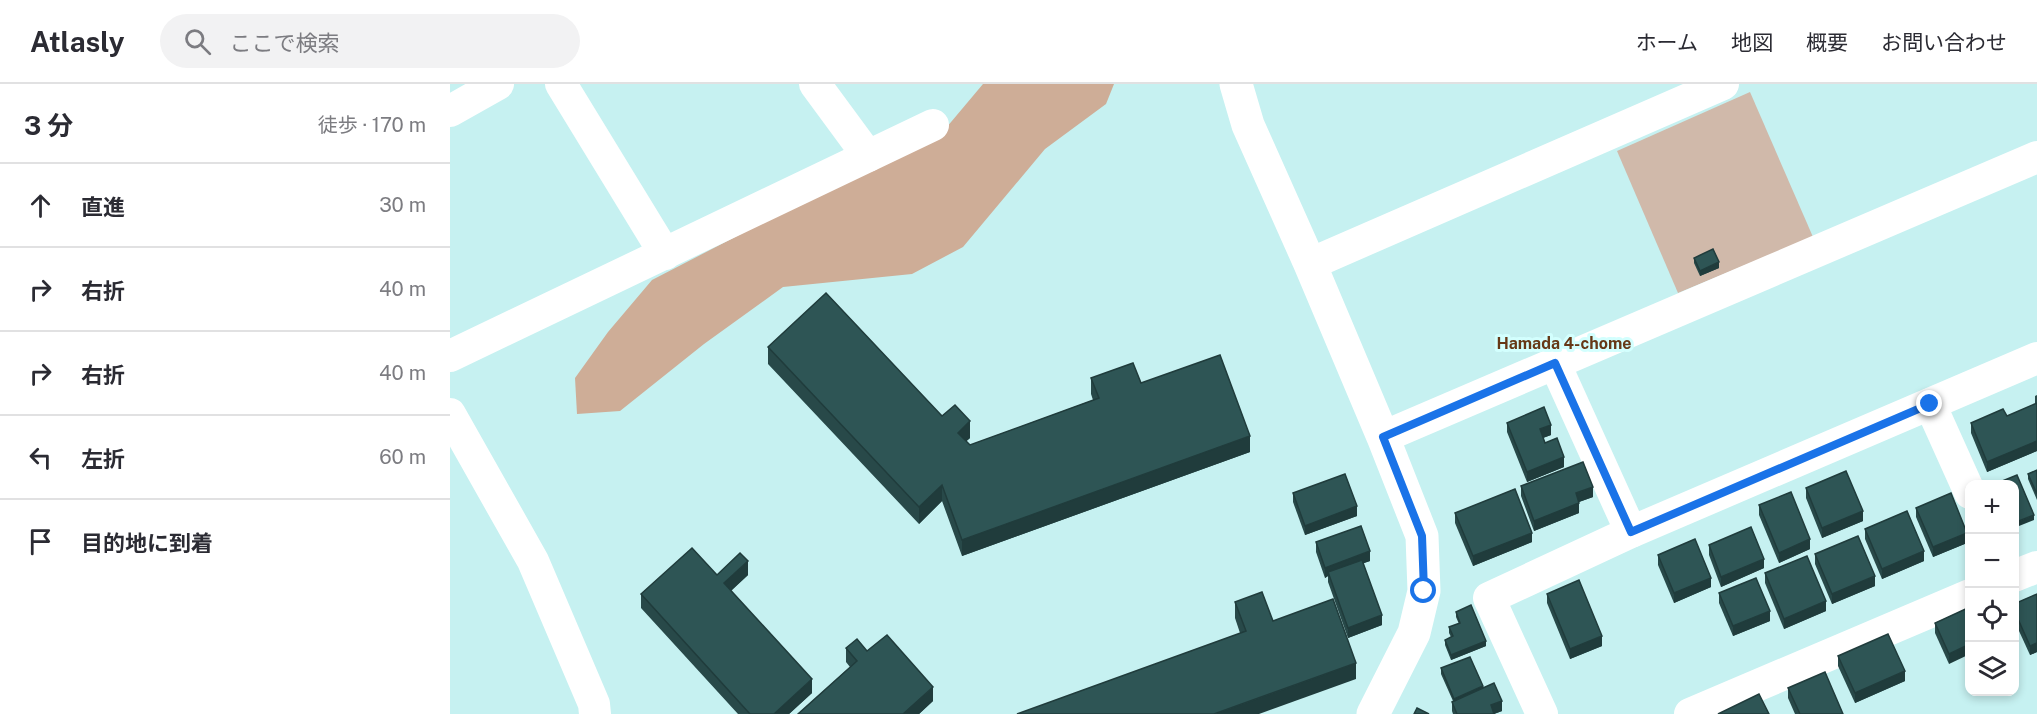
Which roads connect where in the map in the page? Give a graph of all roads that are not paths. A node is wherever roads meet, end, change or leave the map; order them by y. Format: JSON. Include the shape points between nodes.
{"nodes":[{"id":1,"x":498,"y":84,"type":"edge"},
{"id":2,"x":561,"y":84,"type":"edge"},
{"id":3,"x":815,"y":84,"type":"edge"},
{"id":4,"x":1723,"y":84,"type":"edge"},
{"id":5,"x":1240,"y":85,"type":"edge"},
{"id":6,"x":450,"y":111,"type":"edge"},
{"id":7,"x":933,"y":125,"type":"dead end"},
{"id":8,"x":868,"y":156,"type":"junction"},
{"id":9,"x":2037,"y":157,"type":"edge"},
{"id":10,"x":665,"y":254,"type":"junction"},
{"id":11,"x":1310,"y":264,"type":"junction"},
{"id":12,"x":450,"y":356,"type":"edge"},
{"id":13,"x":2037,"y":358,"type":"edge"},
{"id":14,"x":1555,"y":363,"type":"junction"},
{"id":15,"x":1930,"y":404,"type":"junction"},
{"id":16,"x":450,"y":414,"type":"edge"},
{"id":17,"x":1383,"y":437,"type":"junction"},
{"id":18,"x":1965,"y":482,"type":"edge"},
{"id":19,"x":1631,"y":532,"type":"junction"},
{"id":20,"x":2037,"y":567,"type":"edge"},
{"id":21,"x":2019,"y":574,"type":"edge"},
{"id":22,"x":1965,"y":598,"type":"edge"},
{"id":23,"x":595,"y":714,"type":"edge"},
{"id":24,"x":1373,"y":714,"type":"edge"},
{"id":25,"x":1542,"y":714,"type":"edge"},
{"id":26,"x":1690,"y":714,"type":"edge"}],
"edges":[{"from":1,"to":6,"type":"street"},
{"from":2,"to":10,"type":"street"},
{"from":3,"to":8,"type":"street"},
{"from":4,"to":11,"type":"street"},
{"from":5,"to":11,"type":"street","via":[[1248,125]]},
{"from":7,"to":8,"type":"street"},
{"from":8,"to":10,"type":"street"},
{"from":9,"to":14,"type":"street"},
{"from":10,"to":12,"type":"street"},
{"from":11,"to":17,"type":"street"},
{"from":13,"to":15,"type":"street"},
{"from":14,"to":17,"type":"street"},
{"from":14,"to":19,"type":"street"},
{"from":15,"to":18,"type":"street"},
{"from":15,"to":19,"type":"street"},
{"from":16,"to":23,"type":"street","via":[[533,561]]},
{"from":17,"to":24,"type":"street","via":[[1422,536],[1424,591],[1414,633]]},
{"from":19,"to":25,"type":"street","via":[[1489,598]]},
{"from":20,"to":21,"type":"street"},
{"from":22,"to":26,"type":"street"}]}
